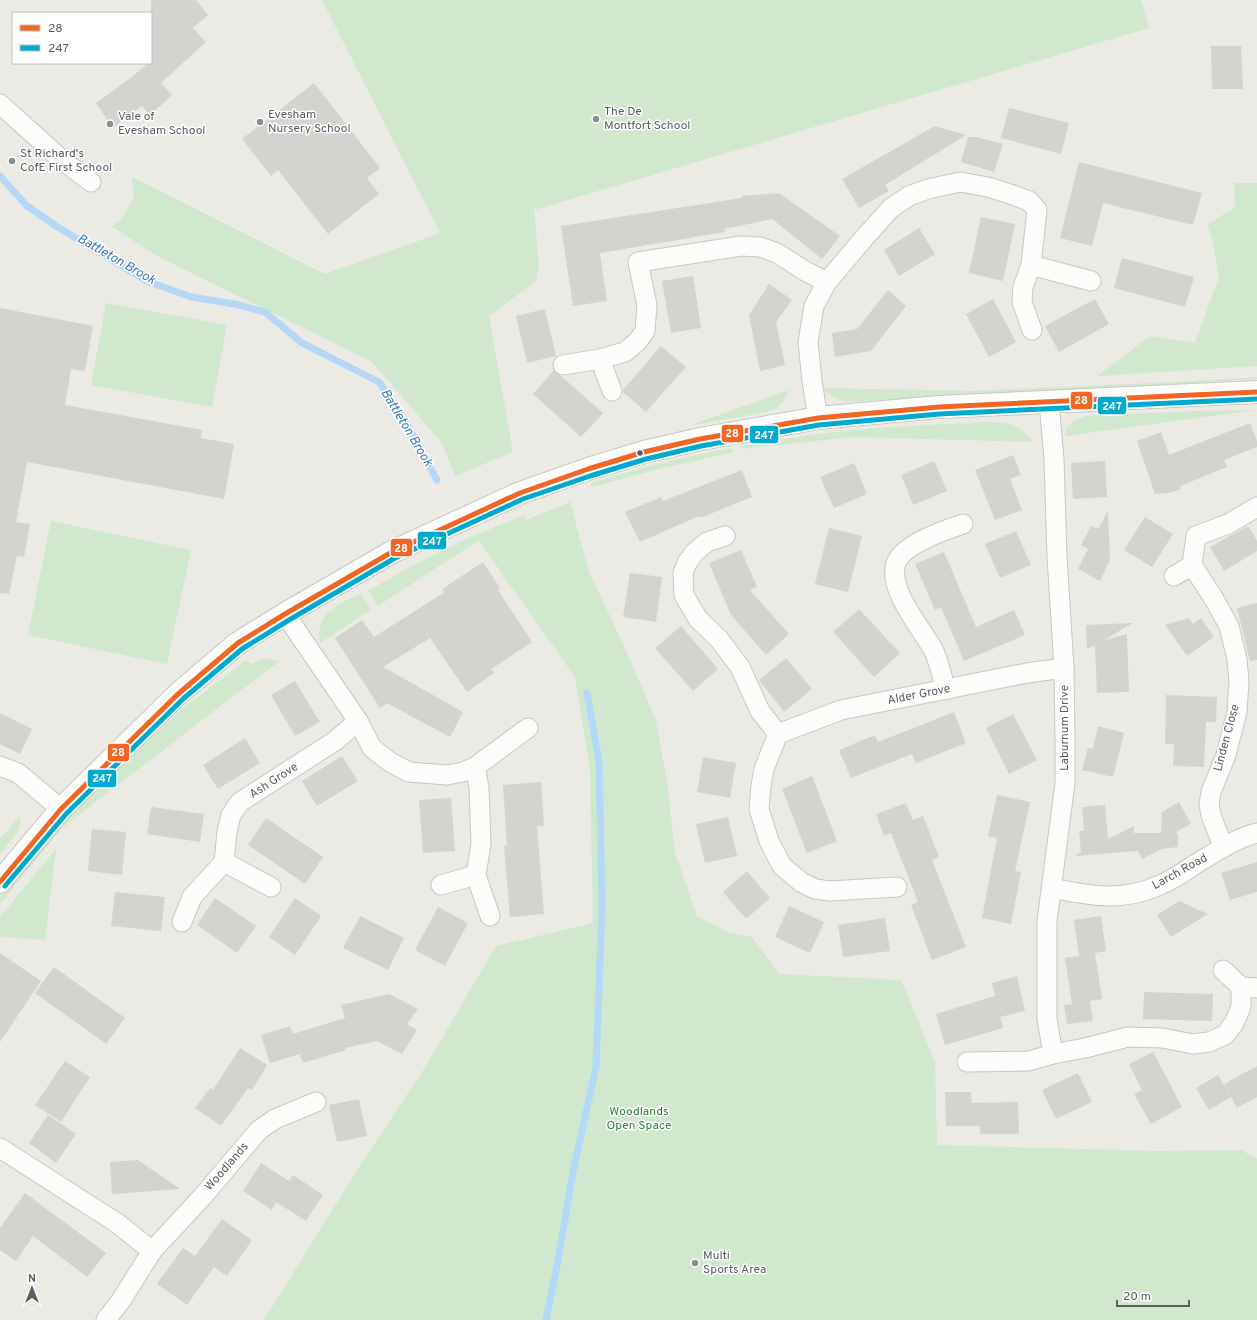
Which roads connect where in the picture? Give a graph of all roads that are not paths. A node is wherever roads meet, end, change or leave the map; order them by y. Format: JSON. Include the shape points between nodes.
{"nodes":[{"id":1,"x":0,"y":104,"type":"edge"},
{"id":2,"x":91,"y":182,"type":"dead end"},
{"id":3,"x":1031,"y":265,"type":"junction"},
{"id":4,"x":1091,"y":281,"type":"dead end"},
{"id":5,"x":827,"y":282,"type":"junction"},
{"id":6,"x":1032,"y":330,"type":"dead end"},
{"id":7,"x":600,"y":359,"type":"junction"},
{"id":8,"x":563,"y":364,"type":"dead end"},
{"id":9,"x":612,"y":391,"type":"dead end"},
{"id":10,"x":1257,"y":392,"type":"edge"},
{"id":11,"x":1049,"y":402,"type":"junction"},
{"id":12,"x":818,"y":418,"type":"junction"},
{"id":13,"x":1257,"y":507,"type":"edge"},
{"id":14,"x":963,"y":524,"type":"dead end"},
{"id":15,"x":725,"y":536,"type":"dead end"},
{"id":16,"x":1192,"y":564,"type":"junction"},
{"id":17,"x":1174,"y":576,"type":"dead end"},
{"id":18,"x":285,"y":614,"type":"junction"},
{"id":19,"x":1064,"y":668,"type":"junction"},
{"id":20,"x":946,"y":690,"type":"junction"},
{"id":21,"x":358,"y":721,"type":"junction"},
{"id":22,"x":528,"y":728,"type":"dead end"},
{"id":23,"x":778,"y":734,"type":"junction"},
{"id":24,"x":0,"y":766,"type":"edge"},
{"id":25,"x":475,"y":767,"type":"junction"},
{"id":26,"x":61,"y":809,"type":"junction"},
{"id":27,"x":1257,"y":833,"type":"edge"},
{"id":28,"x":1223,"y":847,"type":"junction"},
{"id":29,"x":224,"y":862,"type":"junction"},
{"id":30,"x":476,"y":875,"type":"junction"},
{"id":31,"x":0,"y":882,"type":"edge"},
{"id":32,"x":441,"y":885,"type":"dead end"},
{"id":33,"x":271,"y":887,"type":"dead end"},
{"id":34,"x":897,"y":887,"type":"dead end"},
{"id":35,"x":1052,"y":888,"type":"junction"},
{"id":36,"x":490,"y":916,"type":"dead end"},
{"id":37,"x":182,"y":922,"type":"dead end"},
{"id":38,"x":1223,"y":970,"type":"dead end"},
{"id":39,"x":1249,"y":988,"type":"edge"},
{"id":40,"x":1053,"y":1054,"type":"junction"},
{"id":41,"x":967,"y":1062,"type":"dead end"},
{"id":42,"x":316,"y":1102,"type":"dead end"},
{"id":43,"x":0,"y":1148,"type":"edge"},
{"id":44,"x":152,"y":1251,"type":"junction"},
{"id":45,"x":106,"y":1320,"type":"edge"}],
"edges":[{"from":1,"to":2,"type":"street","via":[[60,159]]},
{"from":3,"to":4,"type":"street"},
{"from":3,"to":5,"type":"street","via":[[1037,210],[1029,201],[1014,195],[960,182],[909,196],[892,208]]},
{"from":3,"to":6,"type":"street","via":[[1023,287],[1022,302]]},
{"from":5,"to":7,"type":"street","via":[[777,253],[760,247],[741,246],[638,262],[648,306],[644,331],[637,342],[625,352]]},
{"from":5,"to":12,"type":"street","via":[[814,306],[808,342]]},
{"from":7,"to":8,"type":"street"},
{"from":7,"to":9,"type":"street"},
{"from":10,"to":11,"type":"street"},
{"from":11,"to":12,"type":"street","via":[[939,407]]},
{"from":11,"to":19,"type":"street","name":"Laburnum Drive"},
{"from":12,"to":18,"type":"street","via":[[700,439],[644,452],[588,468],[520,493],[392,552]]},
{"from":13,"to":16,"type":"street","via":[[1228,524],[1196,536]]},
{"from":14,"to":20,"type":"street","via":[[923,540],[906,551],[897,561],[895,576],[905,604],[934,651]]},
{"from":15,"to":23,"type":"street","via":[[707,542],[687,563],[683,573],[684,595],[698,619],[719,639],[740,667],[760,711]]},
{"from":16,"to":17,"type":"street"},
{"from":16,"to":28,"type":"street","name":"Linden Close","via":[[1229,626],[1237,658],[1237,712],[1209,804]]},
{"from":18,"to":21,"type":"street"},
{"from":18,"to":26,"type":"street","via":[[238,643],[178,694]]},
{"from":19,"to":20,"type":"street","name":"Alder Grove"},
{"from":19,"to":35,"type":"street","name":"Laburnum Drive","via":[[1065,783]]},
{"from":20,"to":23,"type":"street","name":"Alder Grove","via":[[841,710]]},
{"from":21,"to":25,"type":"street","via":[[372,748],[409,772],[447,775]]},
{"from":21,"to":29,"type":"street","name":"Ash Grove","via":[[335,741],[240,802],[230,815]]},
{"from":22,"to":25,"type":"street"},
{"from":23,"to":34,"type":"street","via":[[764,769],[759,809],[768,841],[782,866],[801,882],[815,889],[830,891]]},
{"from":24,"to":26,"type":"street","via":[[18,773]]},
{"from":25,"to":30,"type":"street","via":[[479,787],[481,844]]},
{"from":26,"to":31,"type":"street"},
{"from":27,"to":28,"type":"street","name":"Larch Road"},
{"from":28,"to":35,"type":"street","name":"Larch Road","via":[[1161,885],[1140,893],[1116,897]]},
{"from":29,"to":33,"type":"street"},
{"from":29,"to":37,"type":"street","via":[[192,897]]},
{"from":30,"to":32,"type":"street"},
{"from":30,"to":36,"type":"street"},
{"from":35,"to":40,"type":"street","name":"Laburnum Drive","via":[[1047,921],[1047,1019]]},
{"from":38,"to":39,"type":"street"},
{"from":39,"to":40,"type":"street","via":[[1234,1023],[1225,1035],[1210,1042],[1193,1044],[1162,1038],[1128,1037]]},
{"from":40,"to":41,"type":"street","via":[[1029,1061]]},
{"from":42,"to":44,"type":"street","name":"Woodlands","via":[[275,1119],[260,1130]]},
{"from":43,"to":44,"type":"street","via":[[117,1223]]},
{"from":44,"to":45,"type":"street","name":"Woodlands"}]}
